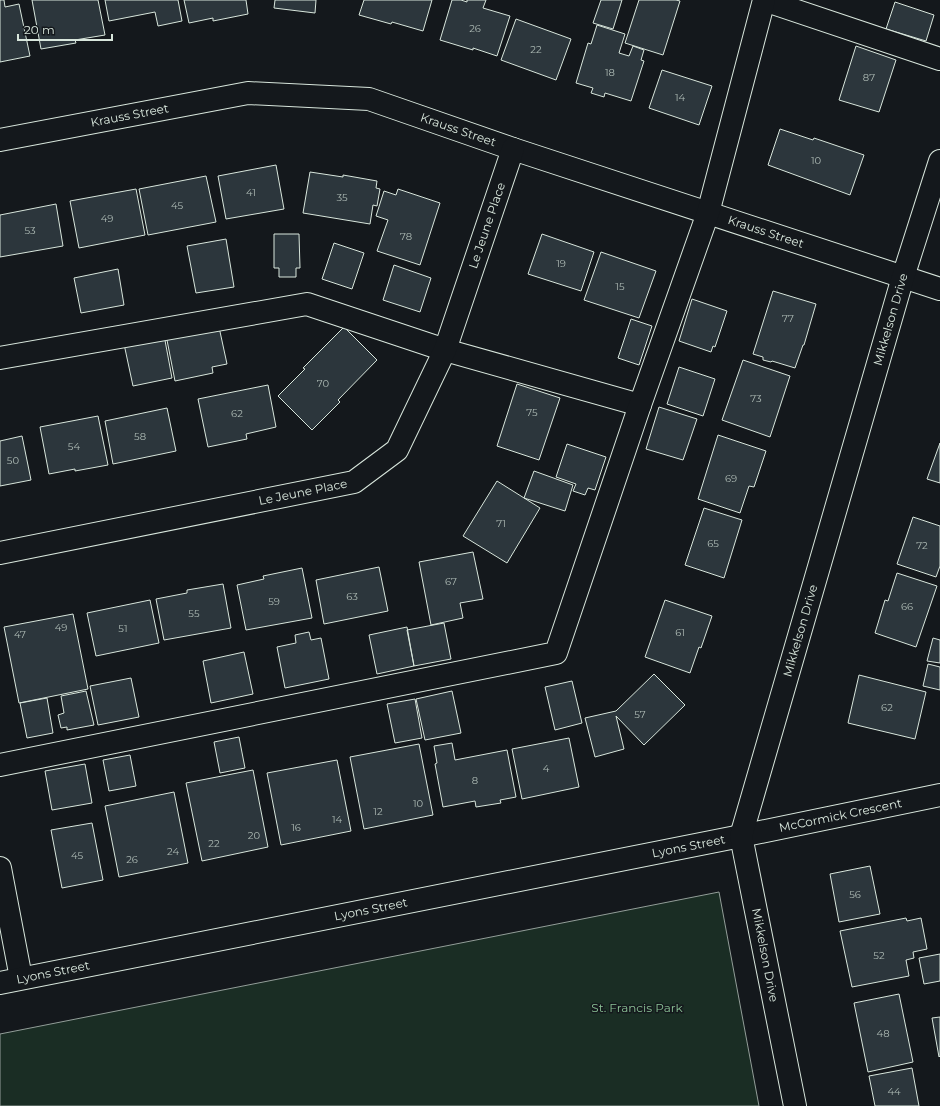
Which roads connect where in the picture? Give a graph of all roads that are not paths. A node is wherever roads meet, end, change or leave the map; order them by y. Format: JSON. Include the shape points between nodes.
{"nodes":[{"id":1,"x":764,"y":0,"type":"edge"},
{"id":2,"x":940,"y":59,"type":"edge"},
{"id":3,"x":0,"y":140,"type":"edge"},
{"id":4,"x":513,"y":149,"type":"junction"},
{"id":5,"x":940,"y":161,"type":"edge"},
{"id":6,"x":708,"y":213,"type":"junction"},
{"id":7,"x":903,"y":277,"type":"junction"},
{"id":8,"x":940,"y":289,"type":"edge"},
{"id":9,"x":445,"y":350,"type":"junction"},
{"id":10,"x":0,"y":358,"type":"edge"},
{"id":11,"x":640,"y":405,"type":"junction"},
{"id":12,"x":0,"y":553,"type":"edge"},
{"id":13,"x":0,"y":765,"type":"edge"},
{"id":14,"x":940,"y":794,"type":"edge"},
{"id":15,"x":740,"y":836,"type":"junction"},
{"id":16,"x":0,"y":868,"type":"edge"},
{"id":17,"x":21,"y":978,"type":"junction"},
{"id":18,"x":0,"y":983,"type":"edge"},
{"id":19,"x":795,"y":1106,"type":"edge"}],
"edges":[{"from":1,"to":2,"type":"street"},
{"from":1,"to":6,"type":"street"},
{"from":3,"to":4,"type":"street","name":"Krauss Street","via":[[248,93],[369,99]]},
{"from":4,"to":6,"type":"street","name":"Krauss Street"},
{"from":4,"to":9,"type":"street","name":"Le Jeune Place"},
{"from":5,"to":7,"type":"street","name":"Mikkelson Drive"},
{"from":6,"to":7,"type":"street","name":"Krauss Street"},
{"from":6,"to":11,"type":"street"},
{"from":7,"to":8,"type":"street","name":"Krauss Street"},
{"from":7,"to":15,"type":"street","name":"Mikkelson Drive"},
{"from":9,"to":10,"type":"street","via":[[307,304]]},
{"from":9,"to":11,"type":"street"},
{"from":9,"to":12,"type":"street","name":"Le Jeune Place","via":[[397,450],[354,482]]},
{"from":11,"to":13,"type":"street","via":[[556,653]]},
{"from":14,"to":15,"type":"street","name":"McCormick Crescent"},
{"from":15,"to":17,"type":"street","name":"Lyons Street"},
{"from":15,"to":19,"type":"street","name":"Mikkelson Drive"},
{"from":16,"to":17,"type":"street"},
{"from":17,"to":18,"type":"street","name":"Lyons Street"}]}
